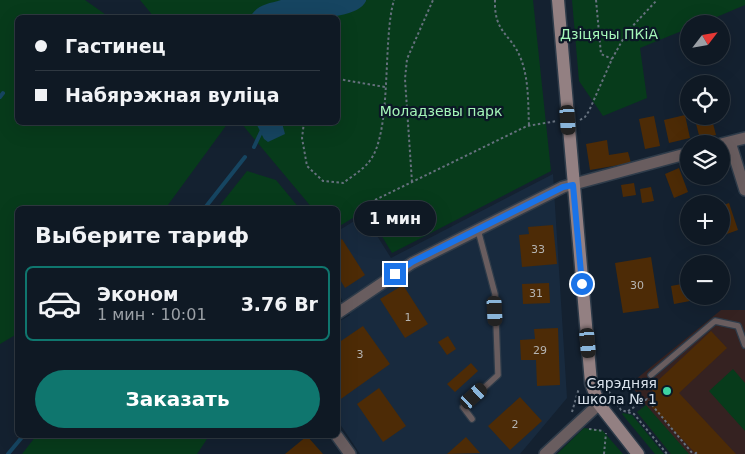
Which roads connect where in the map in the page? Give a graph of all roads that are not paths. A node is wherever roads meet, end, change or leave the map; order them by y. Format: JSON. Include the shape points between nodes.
{"nodes":[{"id":1,"x":558,"y":0,"type":"edge"},
{"id":2,"x":745,"y":138,"type":"edge"},
{"id":3,"x":730,"y":142,"type":"edge"},
{"id":4,"x":680,"y":155,"type":"edge"},
{"id":5,"x":730,"y":155,"type":"edge"},
{"id":6,"x":573,"y":185,"type":"junction"},
{"id":7,"x":745,"y":190,"type":"edge"},
{"id":8,"x":478,"y":230,"type":"junction"},
{"id":9,"x":340,"y":312,"type":"edge"},
{"id":10,"x":745,"y":345,"type":"edge"},
{"id":11,"x":651,"y":374,"type":"dead end"},
{"id":12,"x":599,"y":404,"type":"junction"},
{"id":13,"x":472,"y":419,"type":"dead end"},
{"id":14,"x":338,"y":438,"type":"edge"},
{"id":15,"x":350,"y":454,"type":"edge"},
{"id":16,"x":545,"y":454,"type":"edge"},
{"id":17,"x":638,"y":454,"type":"edge"}],
"edges":[{"from":1,"to":6,"type":"main road"},
{"from":2,"to":3,"type":"street"},
{"from":4,"to":6,"type":"street"},
{"from":5,"to":7,"type":"street"},
{"from":6,"to":8,"type":"street"},
{"from":6,"to":12,"type":"main road","via":[[591,383]]},
{"from":8,"to":9,"type":"street","via":[[412,262]]},
{"from":8,"to":13,"type":"lane","via":[[495,294],[498,375],[463,407]]},
{"from":10,"to":11,"type":"lane","via":[[738,326],[716,321]]},
{"from":12,"to":16,"type":"street"},
{"from":12,"to":17,"type":"main road"},
{"from":14,"to":15,"type":"street"}]}
